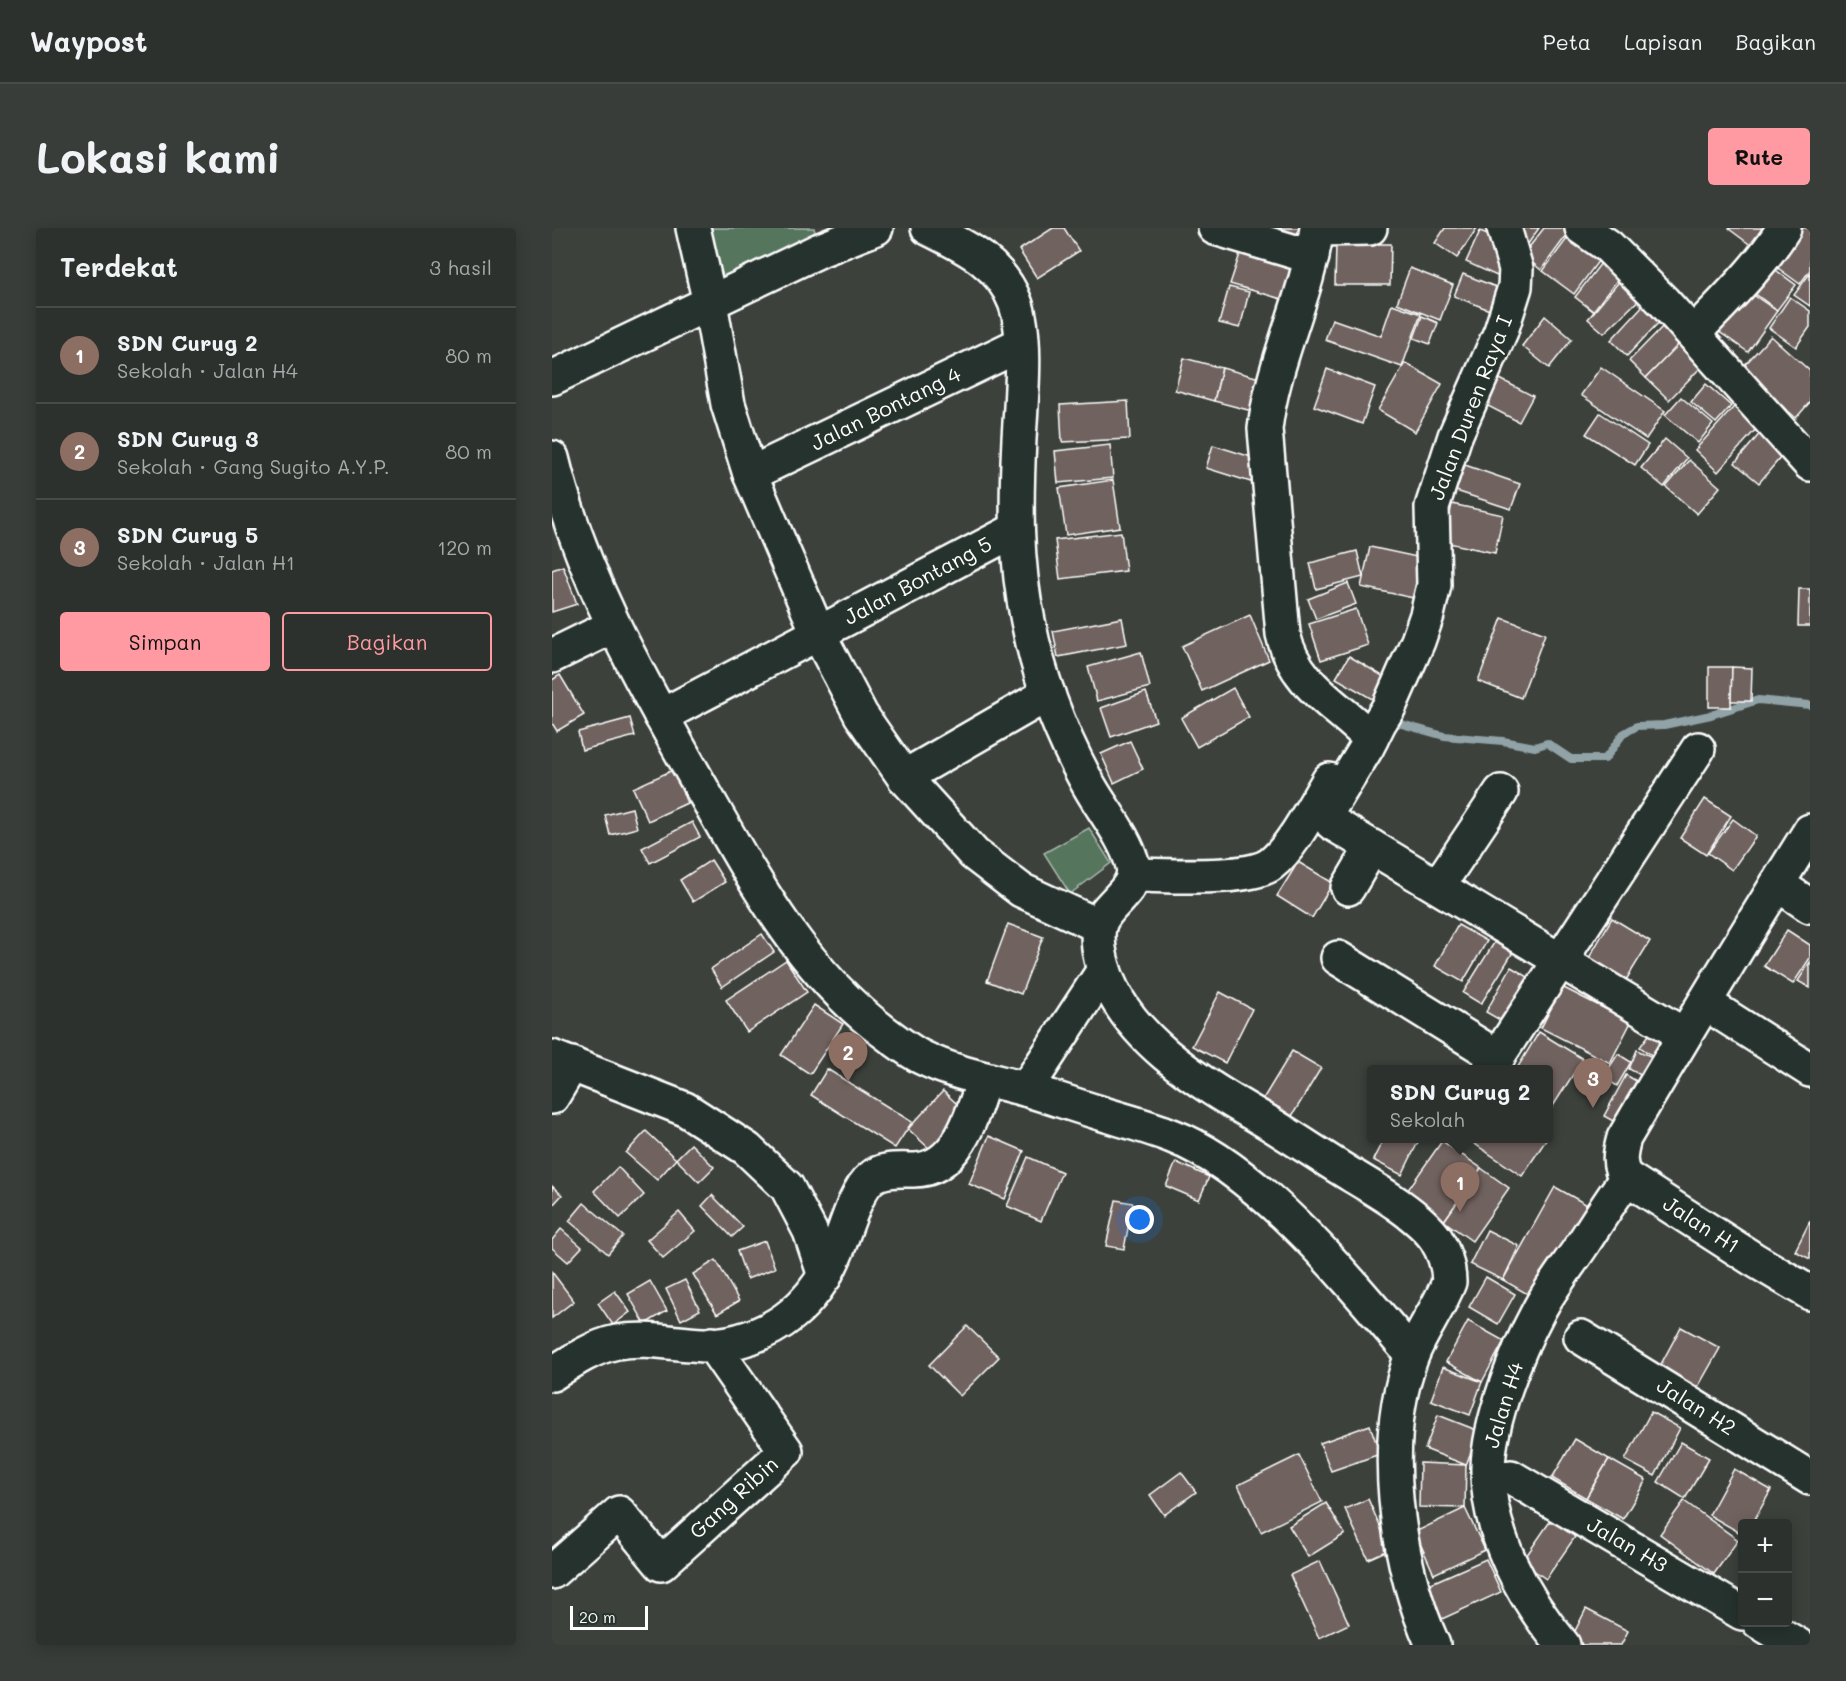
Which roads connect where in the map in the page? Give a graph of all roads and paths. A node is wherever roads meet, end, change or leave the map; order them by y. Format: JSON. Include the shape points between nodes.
{"nodes":[{"id":1,"x":693,"y":228,"type":"edge"},
{"id":2,"x":876,"y":228,"type":"edge"},
{"id":3,"x":928,"y":228,"type":"edge"},
{"id":4,"x":1215,"y":228,"type":"edge"},
{"id":5,"x":1504,"y":228,"type":"edge"},
{"id":6,"x":1582,"y":228,"type":"edge"},
{"id":7,"x":1784,"y":228,"type":"edge"},
{"id":8,"x":1332,"y":233,"type":"edge"},
{"id":9,"x":710,"y":303,"type":"junction"},
{"id":10,"x":1694,"y":333,"type":"junction"},
{"id":11,"x":1021,"y":344,"type":"junction"},
{"id":12,"x":552,"y":378,"type":"edge"},
{"id":13,"x":1810,"y":464,"type":"edge"},
{"id":14,"x":554,"y":474,"type":"edge"},
{"id":15,"x":750,"y":474,"type":"junction"},
{"id":16,"x":1017,"y":529,"type":"junction"},
{"id":17,"x":614,"y":626,"type":"junction"},
{"id":18,"x":818,"y":633,"type":"junction"},
{"id":19,"x":552,"y":656,"type":"edge"},
{"id":20,"x":1048,"y":694,"type":"junction"},
{"id":21,"x":661,"y":716,"type":"junction"},
{"id":22,"x":1375,"y":724,"type":"junction"},
{"id":23,"x":1698,"y":749,"type":"dead end"},
{"id":24,"x":904,"y":777,"type":"junction"},
{"id":25,"x":1500,"y":792,"type":"dead end"},
{"id":26,"x":1810,"y":831,"type":"edge"},
{"id":27,"x":1372,"y":847,"type":"junction"},
{"id":28,"x":1134,"y":875,"type":"junction"},
{"id":29,"x":1777,"y":884,"type":"junction"},
{"id":30,"x":1438,"y":885,"type":"junction"},
{"id":31,"x":1348,"y":888,"type":"dead end"},
{"id":32,"x":1810,"y":906,"type":"edge"},
{"id":33,"x":1099,"y":926,"type":"junction"},
{"id":34,"x":1338,"y":958,"type":"dead end"},
{"id":35,"x":1561,"y":959,"type":"junction"},
{"id":36,"x":1104,"y":970,"type":"junction"},
{"id":37,"x":1705,"y":1003,"type":"junction"},
{"id":38,"x":1684,"y":1035,"type":"junction"},
{"id":39,"x":562,"y":1060,"type":"edge"},
{"id":40,"x":1493,"y":1063,"type":"edge"},
{"id":41,"x":1810,"y":1070,"type":"edge"},
{"id":42,"x":984,"y":1079,"type":"junction"},
{"id":43,"x":1026,"y":1089,"type":"junction"},
{"id":44,"x":552,"y":1097,"type":"edge"},
{"id":45,"x":1628,"y":1178,"type":"junction"},
{"id":46,"x":825,"y":1276,"type":"junction"},
{"id":47,"x":1810,"y":1293,"type":"edge"},
{"id":48,"x":1581,"y":1337,"type":"dead end"},
{"id":49,"x":712,"y":1344,"type":"junction"},
{"id":50,"x":1412,"y":1355,"type":"junction"},
{"id":51,"x":552,"y":1374,"type":"edge"},
{"id":52,"x":1511,"y":1477,"type":"dead end"},
{"id":53,"x":1810,"y":1478,"type":"edge"},
{"id":54,"x":552,"y":1572,"type":"edge"},
{"id":55,"x":1738,"y":1610,"type":"edge"},
{"id":56,"x":1766,"y":1627,"type":"edge"},
{"id":57,"x":1433,"y":1645,"type":"edge"},
{"id":58,"x":1563,"y":1645,"type":"edge"},
{"id":59,"x":1798,"y":1645,"type":"edge"}],
"edges":[{"from":1,"to":9,"type":"street"},
{"from":2,"to":9,"type":"street","via":[[820,250]]},
{"from":3,"to":11,"type":"street","via":[[964,246],[1003,279],[1018,310]]},
{"from":4,"to":8,"type":"street"},
{"from":5,"to":22,"type":"street","name":"Jalan Duren Raya I","via":[[1516,269],[1515,287],[1501,331],[1455,436],[1432,507],[1432,599],[1418,641]]},
{"from":6,"to":10,"type":"street","via":[[1608,246]]},
{"from":7,"to":10,"type":"street","via":[[1744,280]]},
{"from":8,"to":22,"type":"street","via":[[1304,293],[1270,397],[1265,429],[1283,628],[1290,657],[1329,703]]},
{"from":9,"to":12,"type":"street"},
{"from":9,"to":15,"type":"street","via":[[728,404]]},
{"from":10,"to":13,"type":"street"},
{"from":11,"to":15,"type":"street","name":"Jalan Bontang 4"},
{"from":11,"to":16,"type":"street"},
{"from":14,"to":17,"type":"street","via":[[576,540]]},
{"from":15,"to":18,"type":"street"},
{"from":16,"to":18,"type":"street","name":"Jalan Bontang 5"},
{"from":16,"to":20,"type":"street","via":[[1022,591],[1035,655]]},
{"from":17,"to":19,"type":"street"},
{"from":17,"to":21,"type":"street"},
{"from":18,"to":21,"type":"street","name":"Jalan Bontang 5"},
{"from":18,"to":24,"type":"street","via":[[861,715]]},
{"from":20,"to":24,"type":"street"},
{"from":20,"to":28,"type":"street","via":[[1086,780],[1123,844]]},
{"from":21,"to":42,"type":"street","via":[[760,888],[825,979],[897,1042],[921,1057]]},
{"from":22,"to":27,"type":"street","via":[[1329,808],[1332,823]]},
{"from":22,"to":28,"type":"street","via":[[1270,864],[1239,874]]},
{"from":23,"to":35,"type":"street"},
{"from":24,"to":33,"type":"street","via":[[974,854],[992,868],[1021,890]]},
{"from":25,"to":30,"type":"street"},
{"from":26,"to":29,"type":"street"},
{"from":27,"to":30,"type":"street"},
{"from":27,"to":31,"type":"street"},
{"from":28,"to":33,"type":"street"},
{"from":29,"to":32,"type":"street"},
{"from":29,"to":37,"type":"street"},
{"from":30,"to":35,"type":"street"},
{"from":33,"to":36,"type":"street"},
{"from":34,"to":40,"type":"street"},
{"from":35,"to":38,"type":"street"},
{"from":35,"to":40,"type":"street"},
{"from":36,"to":43,"type":"street"},
{"from":36,"to":50,"type":"street","via":[[1123,1008],[1150,1041],[1226,1099],[1382,1195],[1435,1238],[1449,1269],[1449,1282]]},
{"from":37,"to":38,"type":"street"},
{"from":37,"to":41,"type":"street"},
{"from":38,"to":45,"type":"street","via":[[1624,1138],[1620,1164]]},
{"from":39,"to":44,"type":"street"},
{"from":39,"to":46,"type":"street","via":[[685,1110],[747,1149],[787,1187],[810,1232]]},
{"from":42,"to":43,"type":"street"},
{"from":42,"to":46,"type":"street","via":[[972,1118],[954,1148],[935,1166],[885,1171],[871,1178],[856,1202]]},
{"from":43,"to":50,"type":"street","via":[[1176,1137],[1204,1151],[1291,1221]]},
{"from":45,"to":47,"type":"street","name":"Jalan H1"},
{"from":45,"to":58,"type":"street","name":"Jalan H4","via":[[1539,1309],[1509,1378],[1490,1445],[1488,1470],[1498,1530],[1535,1606]]},
{"from":46,"to":49,"type":"street","via":[[791,1315],[770,1328],[746,1338]]},
{"from":48,"to":53,"type":"street","name":"Jalan H2"},
{"from":49,"to":51,"type":"street","via":[[617,1342],[597,1348]]},
{"from":49,"to":54,"type":"street","name":"Gang Ribin","via":[[786,1450],[661,1564],[619,1513]]},
{"from":50,"to":57,"type":"street","via":[[1396,1430],[1394,1485],[1409,1572]]},
{"from":52,"to":55,"type":"street","name":"Jalan H3"},
{"from":56,"to":59,"type":"street"}]}
